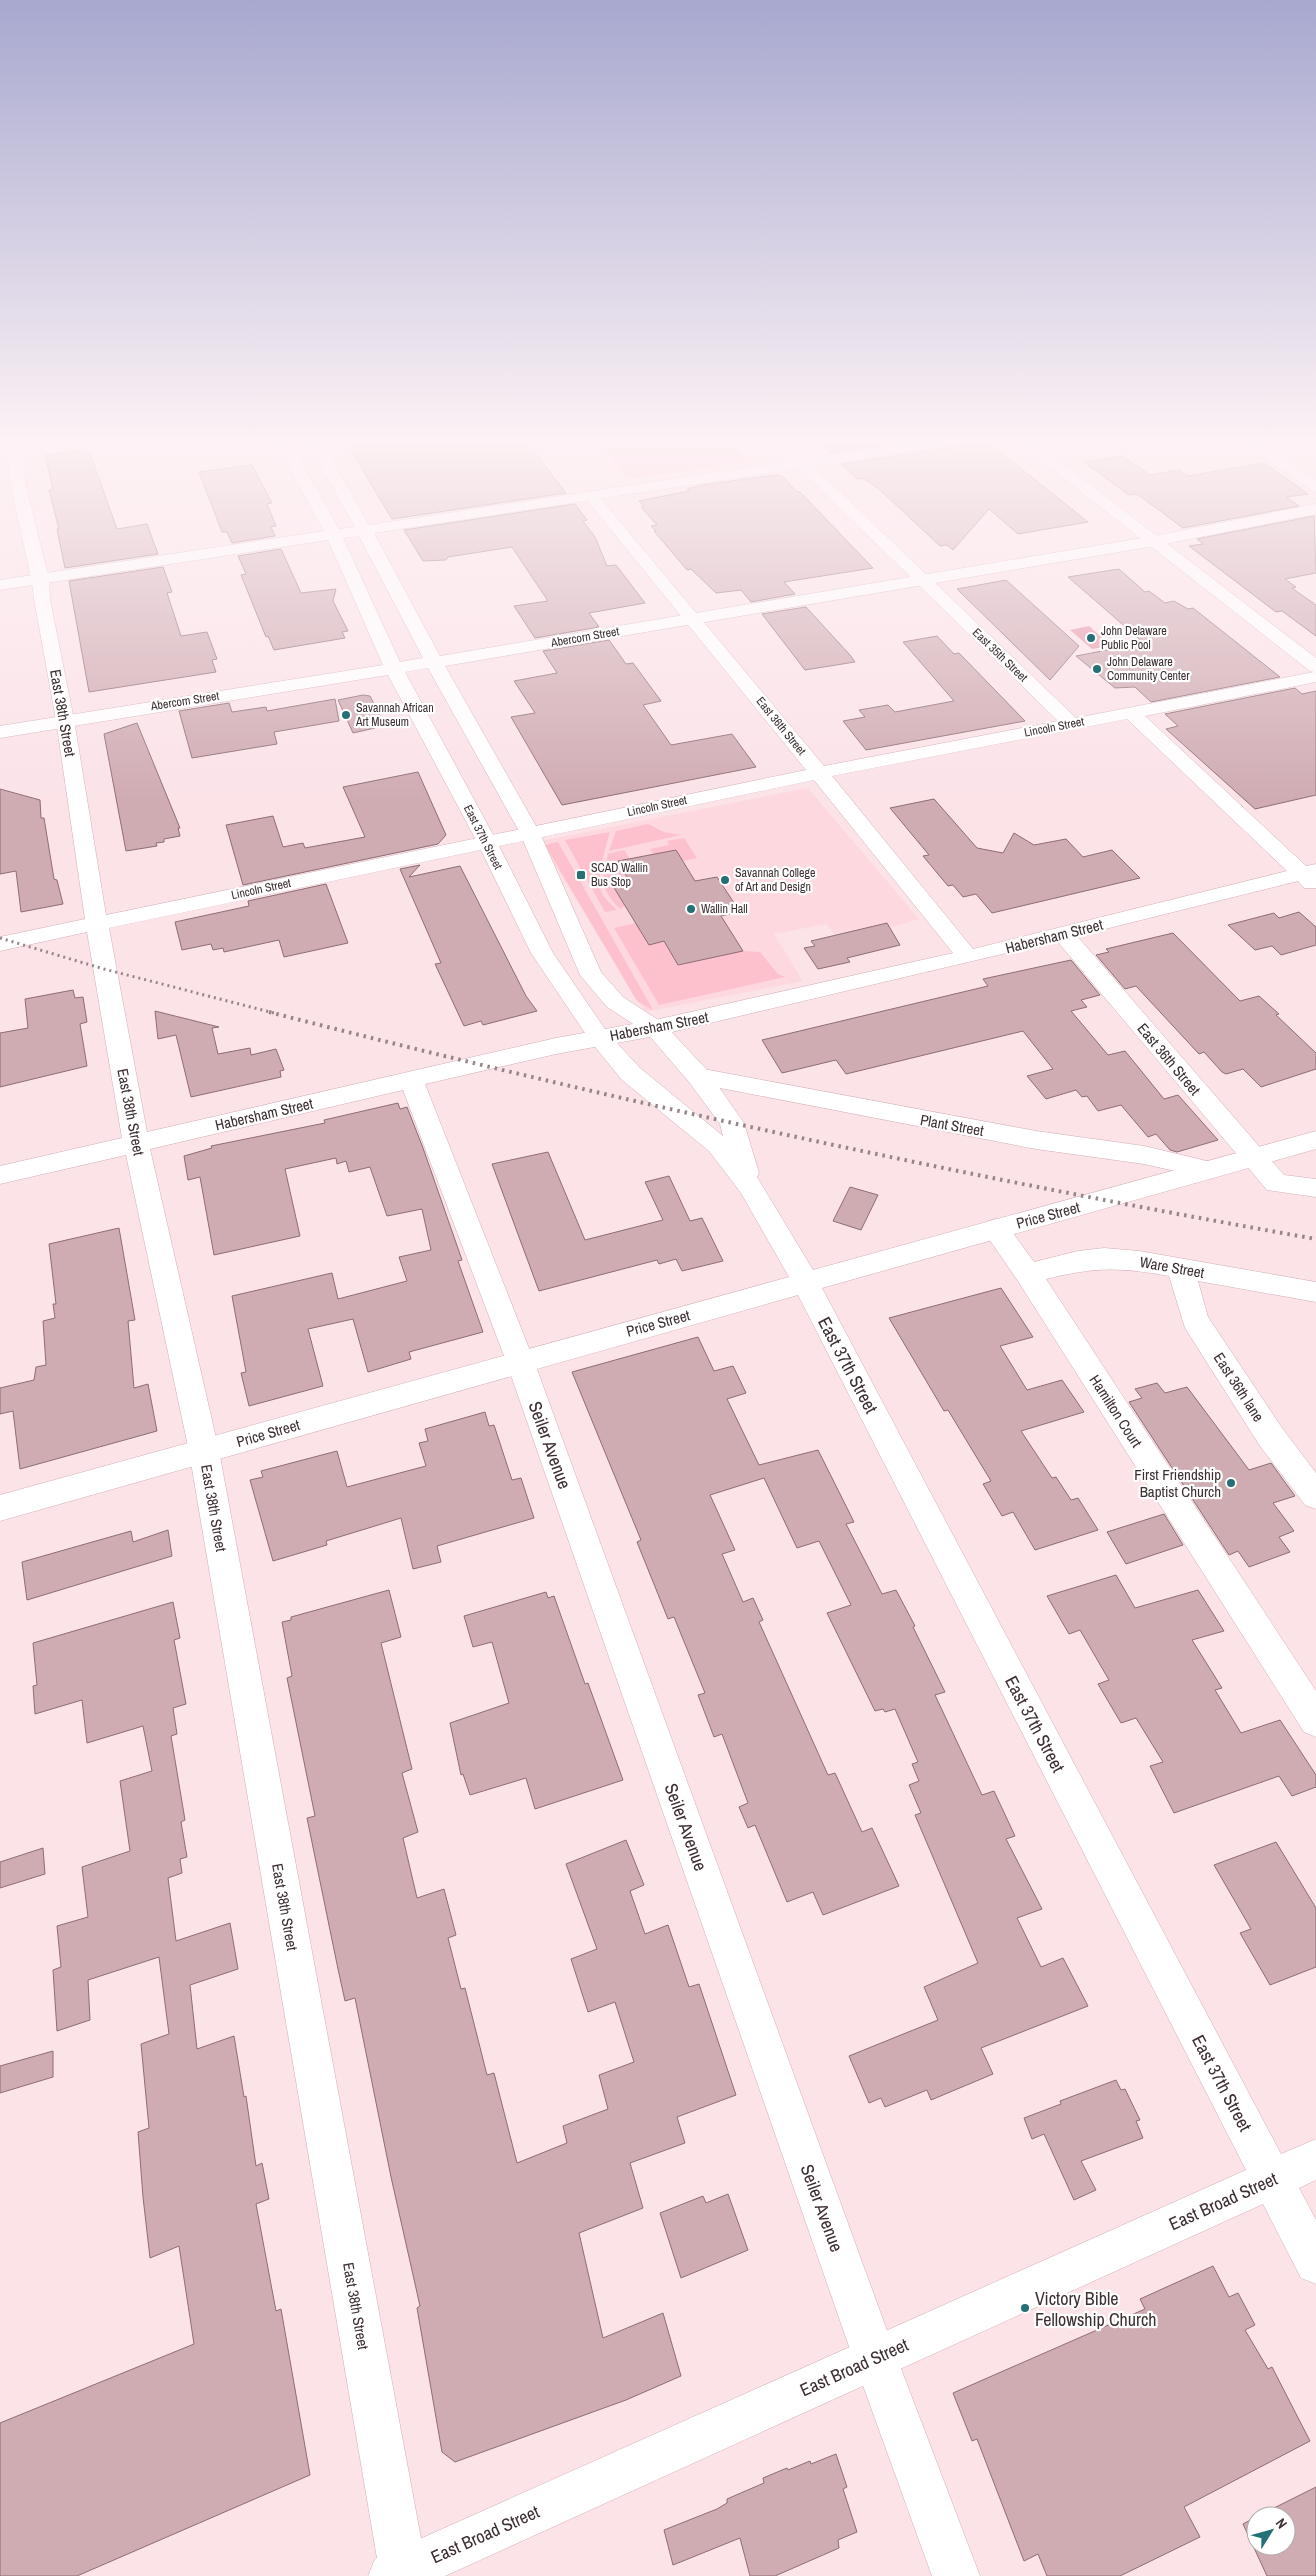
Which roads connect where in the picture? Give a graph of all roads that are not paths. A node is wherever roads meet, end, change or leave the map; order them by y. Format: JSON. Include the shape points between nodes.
{"nodes":[{"id":1,"x":36,"y":560,"type":"edge"},
{"id":2,"x":166,"y":560,"type":"edge"},
{"id":3,"x":345,"y":560,"type":"edge"},
{"id":4,"x":380,"y":560,"type":"edge"},
{"id":5,"x":645,"y":560,"type":"edge"},
{"id":6,"x":902,"y":560,"type":"edge"},
{"id":7,"x":1040,"y":560,"type":"edge"},
{"id":8,"x":1179,"y":560,"type":"edge"},
{"id":9,"x":41,"y":579,"type":"junction"},
{"id":10,"x":922,"y":580,"type":"junction"},
{"id":11,"x":0,"y":585,"type":"edge"},
{"id":12,"x":694,"y":618,"type":"junction"},
{"id":13,"x":434,"y":662,"type":"junction"},
{"id":14,"x":1316,"y":667,"type":"edge"},
{"id":15,"x":394,"y":669,"type":"junction"},
{"id":16,"x":1316,"y":677,"type":"edge"},
{"id":17,"x":1131,"y":713,"type":"junction"},
{"id":18,"x":65,"y":720,"type":"junction"},
{"id":19,"x":1072,"y":724,"type":"junction"},
{"id":20,"x":0,"y":732,"type":"edge"},
{"id":21,"x":818,"y":773,"type":"junction"},
{"id":22,"x":530,"y":833,"type":"junction"},
{"id":23,"x":487,"y":842,"type":"junction"},
{"id":24,"x":1311,"y":877,"type":"edge"},
{"id":25,"x":97,"y":924,"type":"junction"},
{"id":26,"x":1063,"y":934,"type":"junction"},
{"id":27,"x":0,"y":944,"type":"edge"},
{"id":28,"x":968,"y":957,"type":"junction"},
{"id":29,"x":655,"y":1028,"type":"junction"},
{"id":30,"x":599,"y":1036,"type":"junction"},
{"id":31,"x":698,"y":1076,"type":"junction"},
{"id":32,"x":410,"y":1080,"type":"junction"},
{"id":33,"x":1316,"y":1140,"type":"edge"},
{"id":34,"x":136,"y":1143,"type":"junction"},
{"id":35,"x":1254,"y":1158,"type":"junction"},
{"id":36,"x":1206,"y":1169,"type":"junction"},
{"id":37,"x":0,"y":1175,"type":"edge"},
{"id":38,"x":750,"y":1187,"type":"junction"},
{"id":39,"x":1316,"y":1188,"type":"edge"},
{"id":40,"x":996,"y":1229,"type":"junction"},
{"id":41,"x":1180,"y":1268,"type":"junction"},
{"id":42,"x":1028,"y":1274,"type":"junction"},
{"id":43,"x":805,"y":1283,"type":"junction"},
{"id":44,"x":1316,"y":1292,"type":"edge"},
{"id":45,"x":520,"y":1361,"type":"junction"},
{"id":46,"x":204,"y":1451,"type":"junction"},
{"id":47,"x":1316,"y":1496,"type":"edge"},
{"id":48,"x":0,"y":1508,"type":"edge"},
{"id":49,"x":1316,"y":1721,"type":"edge"},
{"id":50,"x":1316,"y":2159,"type":"edge"},
{"id":51,"x":1272,"y":2179,"type":"junction"},
{"id":52,"x":1316,"y":2263,"type":"edge"},
{"id":53,"x":875,"y":2358,"type":"junction"},
{"id":54,"x":399,"y":2574,"type":"edge"},
{"id":55,"x":956,"y":2576,"type":"edge"}],
"edges":[{"from":1,"to":9,"type":"street","name":"East 38th Street"},
{"from":2,"to":9,"type":"street"},
{"from":3,"to":15,"type":"street","name":"East 37th Street"},
{"from":4,"to":13,"type":"street","name":"East 37th Street"},
{"from":5,"to":12,"type":"street","name":"East 36th Street"},
{"from":6,"to":10,"type":"street","name":"East 35th Street"},
{"from":7,"to":10,"type":"street","name":"Abercorn Street"},
{"from":8,"to":14,"type":"street"},
{"from":9,"to":11,"type":"street"},
{"from":9,"to":18,"type":"street","name":"East 38th Street"},
{"from":10,"to":12,"type":"street","name":"Abercorn Street"},
{"from":10,"to":19,"type":"street","name":"East 35th Street"},
{"from":12,"to":13,"type":"street","name":"Abercorn Street"},
{"from":12,"to":21,"type":"street","name":"East 36th Street"},
{"from":13,"to":15,"type":"street","name":"Abercorn Street"},
{"from":13,"to":22,"type":"street","name":"East 37th Street"},
{"from":15,"to":18,"type":"street","name":"Abercorn Street"},
{"from":15,"to":23,"type":"street","name":"East 37th Street"},
{"from":16,"to":17,"type":"street","name":"Lincoln Street"},
{"from":17,"to":19,"type":"street","name":"Lincoln Street"},
{"from":17,"to":24,"type":"street"},
{"from":18,"to":20,"type":"street","name":"Abercorn Street"},
{"from":18,"to":25,"type":"street","name":"East 38th Street"},
{"from":19,"to":21,"type":"street","name":"Lincoln Street"},
{"from":21,"to":22,"type":"street","name":"Lincoln Street"},
{"from":21,"to":28,"type":"street","name":"East 36th Street"},
{"from":22,"to":23,"type":"street","name":"Lincoln Street"},
{"from":22,"to":29,"type":"street","name":"East 37th Street","via":[[591,975],[615,1002]]},
{"from":23,"to":25,"type":"street","name":"Lincoln Street"},
{"from":23,"to":30,"type":"street","name":"East 37th Street","via":[[542,953]]},
{"from":24,"to":26,"type":"street","name":"Habersham Street"},
{"from":25,"to":27,"type":"street","name":"Lincoln Street"},
{"from":25,"to":34,"type":"street","name":"East 38th Street"},
{"from":26,"to":28,"type":"street","name":"Habersham Street"},
{"from":26,"to":35,"type":"street","name":"East 36th Street"},
{"from":28,"to":29,"type":"street","name":"Habersham Street"},
{"from":29,"to":30,"type":"street","name":"Habersham Street"},
{"from":29,"to":31,"type":"street","name":"East 37th Street"},
{"from":30,"to":32,"type":"street","name":"Habersham Street"},
{"from":30,"to":38,"type":"street","name":"East 37th Street","via":[[632,1074],[718,1145]]},
{"from":31,"to":36,"type":"street","name":"Plant Street","via":[[1036,1140],[1144,1155]]},
{"from":31,"to":38,"type":"street","name":"East 37th Street","via":[[732,1123]]},
{"from":32,"to":34,"type":"street","name":"Habersham Street"},
{"from":32,"to":45,"type":"street","name":"Seiler Avenue"},
{"from":33,"to":35,"type":"street","name":"Price Street"},
{"from":34,"to":37,"type":"street","name":"Habersham Street"},
{"from":34,"to":46,"type":"street","name":"East 38th Street"},
{"from":35,"to":36,"type":"street","name":"Price Street"},
{"from":35,"to":39,"type":"street","name":"East 36th Street","via":[[1276,1183]]},
{"from":36,"to":40,"type":"street","name":"Price Street"},
{"from":38,"to":43,"type":"street","name":"East 37th Street"},
{"from":40,"to":42,"type":"street","name":"Hamilton Court"},
{"from":40,"to":43,"type":"street","name":"Price Street"},
{"from":41,"to":42,"type":"street","name":"Ware Street","via":[[1104,1258]]},
{"from":41,"to":44,"type":"street","name":"Ware Street"},
{"from":41,"to":47,"type":"street","name":"East 36th lane","via":[[1196,1320],[1271,1437]]},
{"from":42,"to":49,"type":"street","name":"Hamilton Court"},
{"from":43,"to":45,"type":"street","name":"Price Street"},
{"from":43,"to":51,"type":"street","name":"East 37th Street"},
{"from":45,"to":46,"type":"street","name":"Price Street"},
{"from":45,"to":53,"type":"street","name":"Seiler Avenue"},
{"from":46,"to":48,"type":"street","name":"Price Street"},
{"from":46,"to":54,"type":"street","name":"East 38th Street"},
{"from":50,"to":51,"type":"street","name":"East Broad Street"},
{"from":51,"to":52,"type":"street","name":"East 37th Street"},
{"from":51,"to":53,"type":"street","name":"East Broad Street"},
{"from":53,"to":54,"type":"street","name":"East Broad Street"},
{"from":53,"to":55,"type":"street","name":"Seiler Avenue"}]}
